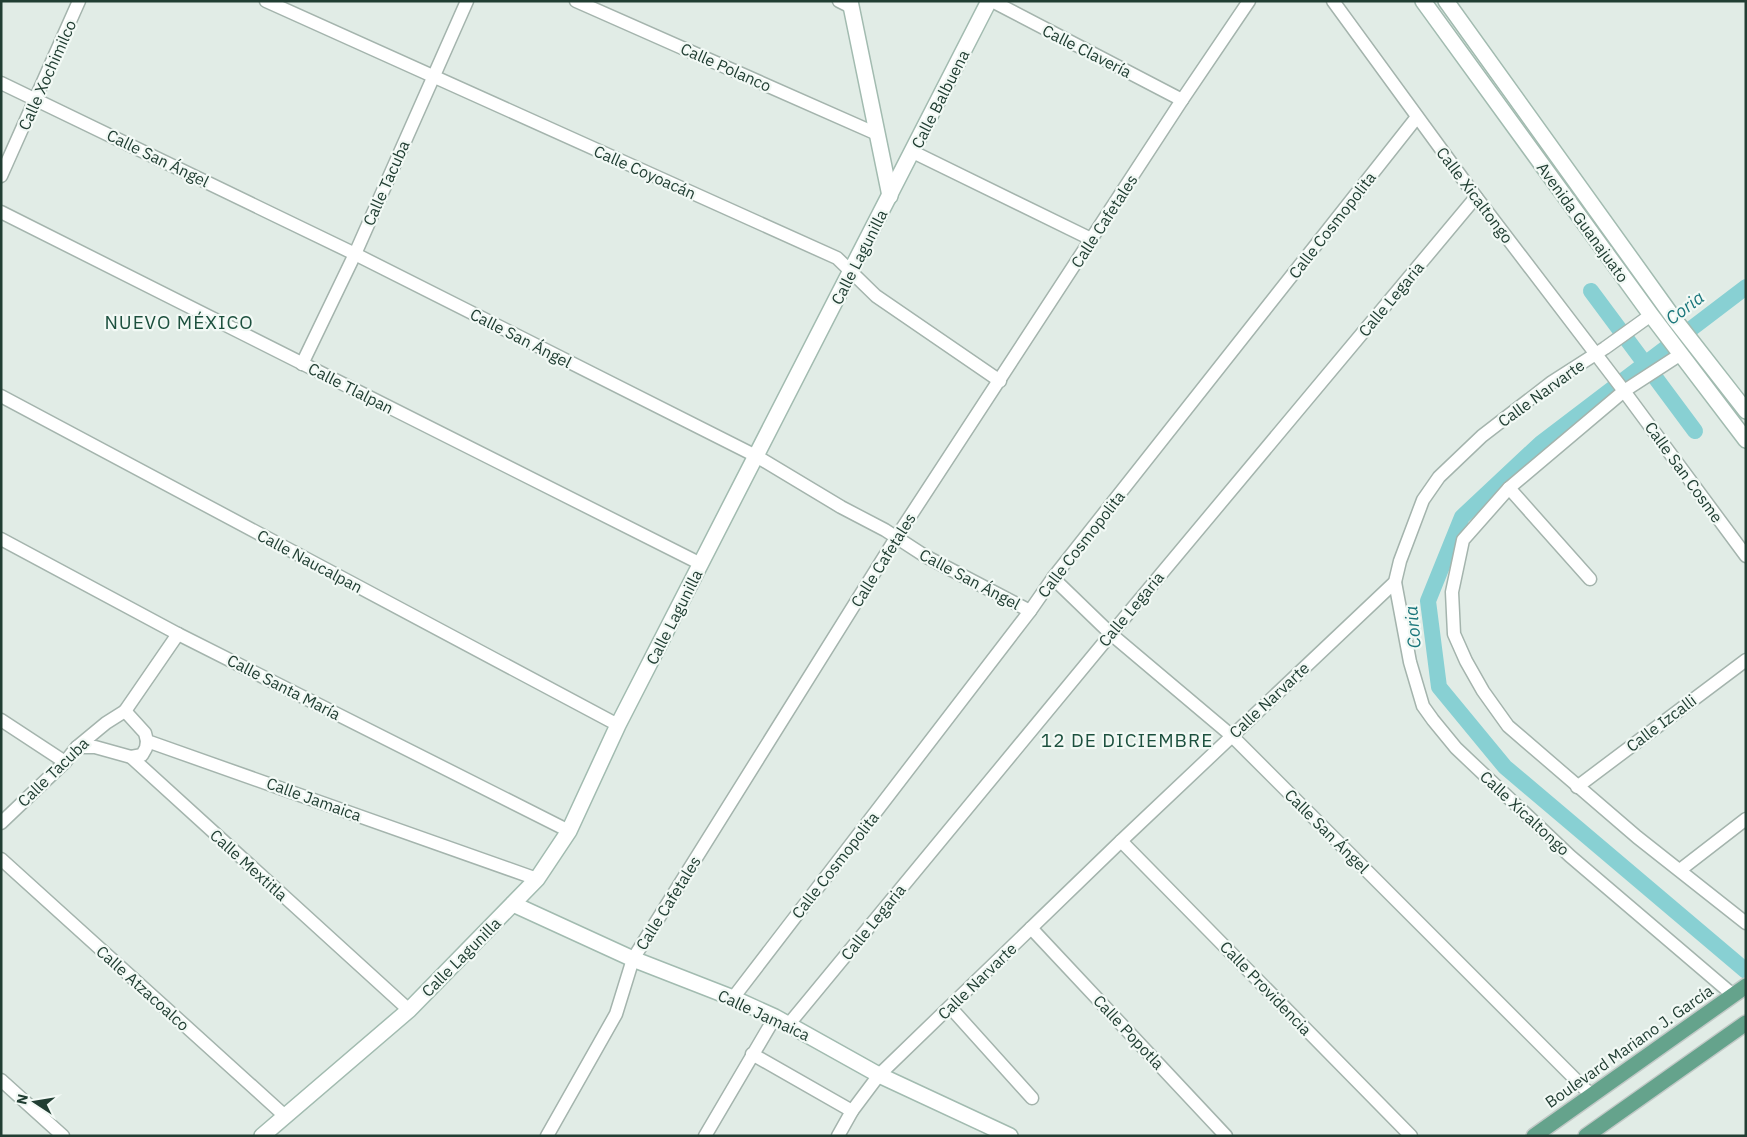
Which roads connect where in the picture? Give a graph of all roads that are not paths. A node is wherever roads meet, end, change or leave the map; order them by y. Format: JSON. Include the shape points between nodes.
{"nodes":[{"id":1,"x":79,"y":1,"type":"edge"},
{"id":2,"x":266,"y":1,"type":"edge"},
{"id":3,"x":467,"y":1,"type":"edge"},
{"id":4,"x":576,"y":1,"type":"edge"},
{"id":5,"x":991,"y":1,"type":"edge"},
{"id":6,"x":1249,"y":1,"type":"edge"},
{"id":7,"x":1333,"y":1,"type":"edge"},
{"id":8,"x":1423,"y":1,"type":"edge"},
{"id":9,"x":1446,"y":1,"type":"edge"},
{"id":10,"x":847,"y":3,"type":"edge"},
{"id":11,"x":433,"y":76,"type":"junction"},
{"id":12,"x":1,"y":83,"type":"edge"},
{"id":13,"x":36,"y":100,"type":"junction"},
{"id":14,"x":1182,"y":100,"type":"junction"},
{"id":15,"x":1417,"y":117,"type":"junction"},
{"id":16,"x":877,"y":134,"type":"junction"},
{"id":17,"x":913,"y":152,"type":"junction"},
{"id":18,"x":1,"y":176,"type":"edge"},
{"id":19,"x":890,"y":196,"type":"junction"},
{"id":20,"x":1476,"y":197,"type":"junction"},
{"id":21,"x":1,"y":212,"type":"edge"},
{"id":22,"x":1091,"y":239,"type":"junction"},
{"id":23,"x":355,"y":254,"type":"junction"},
{"id":24,"x":851,"y":271,"type":"junction"},
{"id":25,"x":1653,"y":317,"type":"junction"},
{"id":26,"x":1679,"y":351,"type":"junction"},
{"id":27,"x":1599,"y":353,"type":"junction"},
{"id":28,"x":302,"y":364,"type":"junction"},
{"id":29,"x":1000,"y":381,"type":"junction"},
{"id":30,"x":1626,"y":387,"type":"junction"},
{"id":31,"x":1,"y":396,"type":"edge"},
{"id":32,"x":1746,"y":411,"type":"edge"},
{"id":33,"x":1746,"y":440,"type":"edge"},
{"id":34,"x":756,"y":456,"type":"junction"},
{"id":35,"x":1509,"y":488,"type":"junction"},
{"id":36,"x":1,"y":538,"type":"edge"},
{"id":37,"x":896,"y":538,"type":"junction"},
{"id":38,"x":1746,"y":556,"type":"edge"},
{"id":39,"x":701,"y":564,"type":"junction"},
{"id":40,"x":1053,"y":578,"type":"junction"},
{"id":41,"x":1590,"y":579,"type":"dead end"},
{"id":42,"x":1395,"y":582,"type":"junction"},
{"id":43,"x":1030,"y":611,"type":"junction"},
{"id":44,"x":178,"y":634,"type":"junction"},
{"id":45,"x":1111,"y":634,"type":"junction"},
{"id":46,"x":1746,"y":660,"type":"edge"},
{"id":47,"x":124,"y":711,"type":"junction"},
{"id":48,"x":1,"y":720,"type":"edge"},
{"id":49,"x":618,"y":726,"type":"junction"},
{"id":50,"x":1232,"y":736,"type":"junction"},
{"id":51,"x":147,"y":741,"type":"junction"},
{"id":52,"x":77,"y":747,"type":"junction"},
{"id":53,"x":131,"y":758,"type":"junction"},
{"id":54,"x":65,"y":762,"type":"junction"},
{"id":55,"x":1577,"y":786,"type":"junction"},
{"id":56,"x":1746,"y":819,"type":"edge"},
{"id":57,"x":1,"y":822,"type":"edge"},
{"id":58,"x":569,"y":831,"type":"junction"},
{"id":59,"x":1121,"y":841,"type":"junction"},
{"id":60,"x":1,"y":859,"type":"edge"},
{"id":61,"x":1680,"y":870,"type":"junction"},
{"id":62,"x":537,"y":879,"type":"junction"},
{"id":63,"x":513,"y":904,"type":"junction"},
{"id":64,"x":1746,"y":923,"type":"edge"},
{"id":65,"x":1031,"y":928,"type":"junction"},
{"id":66,"x":633,"y":959,"type":"junction"},
{"id":67,"x":1746,"y":986,"type":"edge"},
{"id":68,"x":1733,"y":995,"type":"junction"},
{"id":69,"x":733,"y":998,"type":"junction"},
{"id":70,"x":950,"y":1007,"type":"junction"},
{"id":71,"x":409,"y":1010,"type":"junction"},
{"id":72,"x":775,"y":1017,"type":"junction"},
{"id":73,"x":1746,"y":1023,"type":"edge"},
{"id":74,"x":789,"y":1024,"type":"junction"},
{"id":75,"x":752,"y":1054,"type":"junction"},
{"id":76,"x":879,"y":1075,"type":"junction"},
{"id":77,"x":1,"y":1080,"type":"edge"},
{"id":78,"x":1591,"y":1095,"type":"junction"},
{"id":79,"x":1032,"y":1098,"type":"dead end"},
{"id":80,"x":852,"y":1111,"type":"junction"},
{"id":81,"x":285,"y":1116,"type":"junction"},
{"id":82,"x":1001,"y":1134,"type":"edge"},
{"id":83,"x":63,"y":1136,"type":"edge"},
{"id":84,"x":262,"y":1136,"type":"edge"},
{"id":85,"x":547,"y":1136,"type":"edge"},
{"id":86,"x":705,"y":1136,"type":"edge"},
{"id":87,"x":838,"y":1136,"type":"edge"},
{"id":88,"x":1226,"y":1136,"type":"edge"},
{"id":89,"x":1411,"y":1136,"type":"edge"},
{"id":90,"x":1534,"y":1136,"type":"edge"},
{"id":91,"x":1586,"y":1136,"type":"edge"}],
"edges":[{"from":1,"to":13,"type":"street","name":"Calle Xochimilco"},
{"from":2,"to":11,"type":"street","name":"Calle Coyoacán"},
{"from":3,"to":11,"type":"street","name":"Calle Tacuba"},
{"from":4,"to":16,"type":"street","name":"Calle Polanco"},
{"from":5,"to":14,"type":"street","name":"Calle Clavería"},
{"from":5,"to":17,"type":"street","name":"Calle Balbuena"},
{"from":6,"to":14,"type":"street","name":"Calle Cafetales"},
{"from":7,"to":15,"type":"street","name":"Calle Xicaltongo"},
{"from":8,"to":25,"type":"street","name":"Avenida Guanajuato"},
{"from":9,"to":32,"type":"street","name":"Avenida Guanajuato","via":[[1675,320]]},
{"from":10,"to":16,"type":"street","name":"Calle Lagunilla"},
{"from":11,"to":23,"type":"street","name":"Calle Tacuba"},
{"from":11,"to":24,"type":"street","name":"Calle Coyoacán","via":[[837,258]]},
{"from":12,"to":13,"type":"street","name":"Calle San Ángel"},
{"from":13,"to":18,"type":"street","name":"Calle Xochimilco"},
{"from":13,"to":23,"type":"street","name":"Calle San Ángel"},
{"from":14,"to":22,"type":"street","name":"Calle Cafetales"},
{"from":15,"to":20,"type":"street","name":"Calle Xicaltongo"},
{"from":15,"to":40,"type":"street","name":"Calle Cosmopolita"},
{"from":16,"to":19,"type":"street","name":"Calle Lagunilla"},
{"from":17,"to":19,"type":"street","name":"Calle Balbuena"},
{"from":17,"to":22,"type":"street"},
{"from":19,"to":24,"type":"street","name":"Calle Lagunilla"},
{"from":20,"to":27,"type":"street","name":"Calle Xicaltongo"},
{"from":20,"to":45,"type":"street","name":"Calle Legaria"},
{"from":21,"to":28,"type":"street","name":"Calle Tlalpan"},
{"from":22,"to":29,"type":"street","name":"Calle Cafetales"},
{"from":23,"to":28,"type":"street","name":"Calle Tacuba"},
{"from":23,"to":34,"type":"street","name":"Calle San Ángel"},
{"from":24,"to":29,"type":"street","name":"Calle Coyoacán","via":[[876,296]]},
{"from":24,"to":34,"type":"street","name":"Calle Lagunilla"},
{"from":25,"to":26,"type":"street","name":"Avenida Guanajuato"},
{"from":25,"to":27,"type":"street","name":"Calle Narvarte"},
{"from":26,"to":30,"type":"street","via":[[1663,365]]},
{"from":26,"to":33,"type":"street","name":"Avenida Guanajuato"},
{"from":27,"to":30,"type":"street","name":"Calle Xicaltongo"},
{"from":27,"to":42,"type":"street","name":"Calle Narvarte","via":[[1552,382],[1482,436],[1439,477],[1424,500]]},
{"from":28,"to":39,"type":"street","name":"Calle Tlalpan"},
{"from":29,"to":37,"type":"street","name":"Calle Cafetales"},
{"from":30,"to":35,"type":"street"},
{"from":30,"to":38,"type":"street","name":"Calle San Cosme"},
{"from":31,"to":49,"type":"street","name":"Calle Naucalpan"},
{"from":34,"to":37,"type":"street","name":"Calle San Ángel"},
{"from":34,"to":39,"type":"street","name":"Calle Lagunilla"},
{"from":35,"to":41,"type":"street"},
{"from":35,"to":55,"type":"street","via":[[1463,540],[1452,592],[1454,634],[1483,691],[1508,726]]},
{"from":36,"to":44,"type":"street","name":"Calle Santa María"},
{"from":37,"to":43,"type":"street","name":"Calle San Ángel"},
{"from":37,"to":66,"type":"street","name":"Calle Cafetales"},
{"from":39,"to":49,"type":"street","name":"Calle Lagunilla"},
{"from":40,"to":43,"type":"street","name":"Calle Cosmopolita"},
{"from":40,"to":45,"type":"street","name":"Calle San Ángel"},
{"from":42,"to":50,"type":"street","name":"Calle Narvarte"},
{"from":42,"to":68,"type":"street","name":"Calle Xicaltongo","via":[[1410,662],[1423,706],[1432,720],[1456,748],[1570,856]]},
{"from":43,"to":69,"type":"street","name":"Calle Cosmopolita"},
{"from":44,"to":47,"type":"street"},
{"from":44,"to":58,"type":"street","name":"Calle Santa María"},
{"from":45,"to":50,"type":"street","name":"Calle San Ángel"},
{"from":45,"to":74,"type":"street","name":"Calle Legaria"},
{"from":46,"to":55,"type":"street","name":"Calle Izcalli"},
{"from":47,"to":51,"type":"street","via":[[145,733]]},
{"from":47,"to":52,"type":"street","name":"Calle Tacuba"},
{"from":48,"to":54,"type":"street"},
{"from":49,"to":58,"type":"street","name":"Calle Lagunilla"},
{"from":50,"to":59,"type":"street","name":"Calle Narvarte"},
{"from":50,"to":78,"type":"street","name":"Calle San Ángel"},
{"from":51,"to":53,"type":"street","via":[[142,755]]},
{"from":51,"to":62,"type":"street","name":"Calle Jamaica"},
{"from":52,"to":53,"type":"street","name":"Calle Mextitla","via":[[95,746]]},
{"from":52,"to":54,"type":"street","name":"Calle Tacuba"},
{"from":53,"to":71,"type":"street","name":"Calle Mextitla"},
{"from":54,"to":57,"type":"street","name":"Calle Tacuba"},
{"from":55,"to":61,"type":"street"},
{"from":56,"to":61,"type":"street"},
{"from":58,"to":62,"type":"street","name":"Calle Lagunilla"},
{"from":59,"to":65,"type":"street","name":"Calle Narvarte"},
{"from":59,"to":89,"type":"street","name":"Calle Providencia"},
{"from":60,"to":81,"type":"street","name":"Calle Atzacoalco"},
{"from":61,"to":64,"type":"street"},
{"from":62,"to":63,"type":"street","name":"Calle Lagunilla"},
{"from":63,"to":66,"type":"street","name":"Calle Jamaica"},
{"from":63,"to":71,"type":"street","name":"Calle Lagunilla"},
{"from":65,"to":70,"type":"street","name":"Calle Narvarte"},
{"from":65,"to":88,"type":"street","name":"Calle Popotla"},
{"from":66,"to":69,"type":"street","name":"Calle Jamaica"},
{"from":66,"to":85,"type":"street","name":"Calle Cafetales","via":[[616,1014]]},
{"from":67,"to":68,"type":"main road","name":"Boulevard Mariano J. García"},
{"from":68,"to":78,"type":"main road","name":"Boulevard Mariano J. García"},
{"from":69,"to":72,"type":"street","name":"Calle Jamaica"},
{"from":70,"to":76,"type":"street","name":"Calle Narvarte"},
{"from":70,"to":79,"type":"street"},
{"from":71,"to":81,"type":"street","name":"Calle Lagunilla"},
{"from":72,"to":74,"type":"street","name":"Calle Jamaica"},
{"from":72,"to":75,"type":"street"},
{"from":73,"to":91,"type":"main road"},
{"from":74,"to":76,"type":"street","name":"Calle Jamaica"},
{"from":75,"to":80,"type":"street"},
{"from":75,"to":86,"type":"street"},
{"from":76,"to":80,"type":"street","name":"Calle Narvarte"},
{"from":76,"to":82,"type":"street","name":"Calle Jamaica"},
{"from":77,"to":83,"type":"street"},
{"from":78,"to":90,"type":"main road","name":"Boulevard Mariano J. García"},
{"from":80,"to":87,"type":"street","name":"Calle Narvarte"},
{"from":81,"to":84,"type":"street","name":"Calle Lagunilla"}]}
